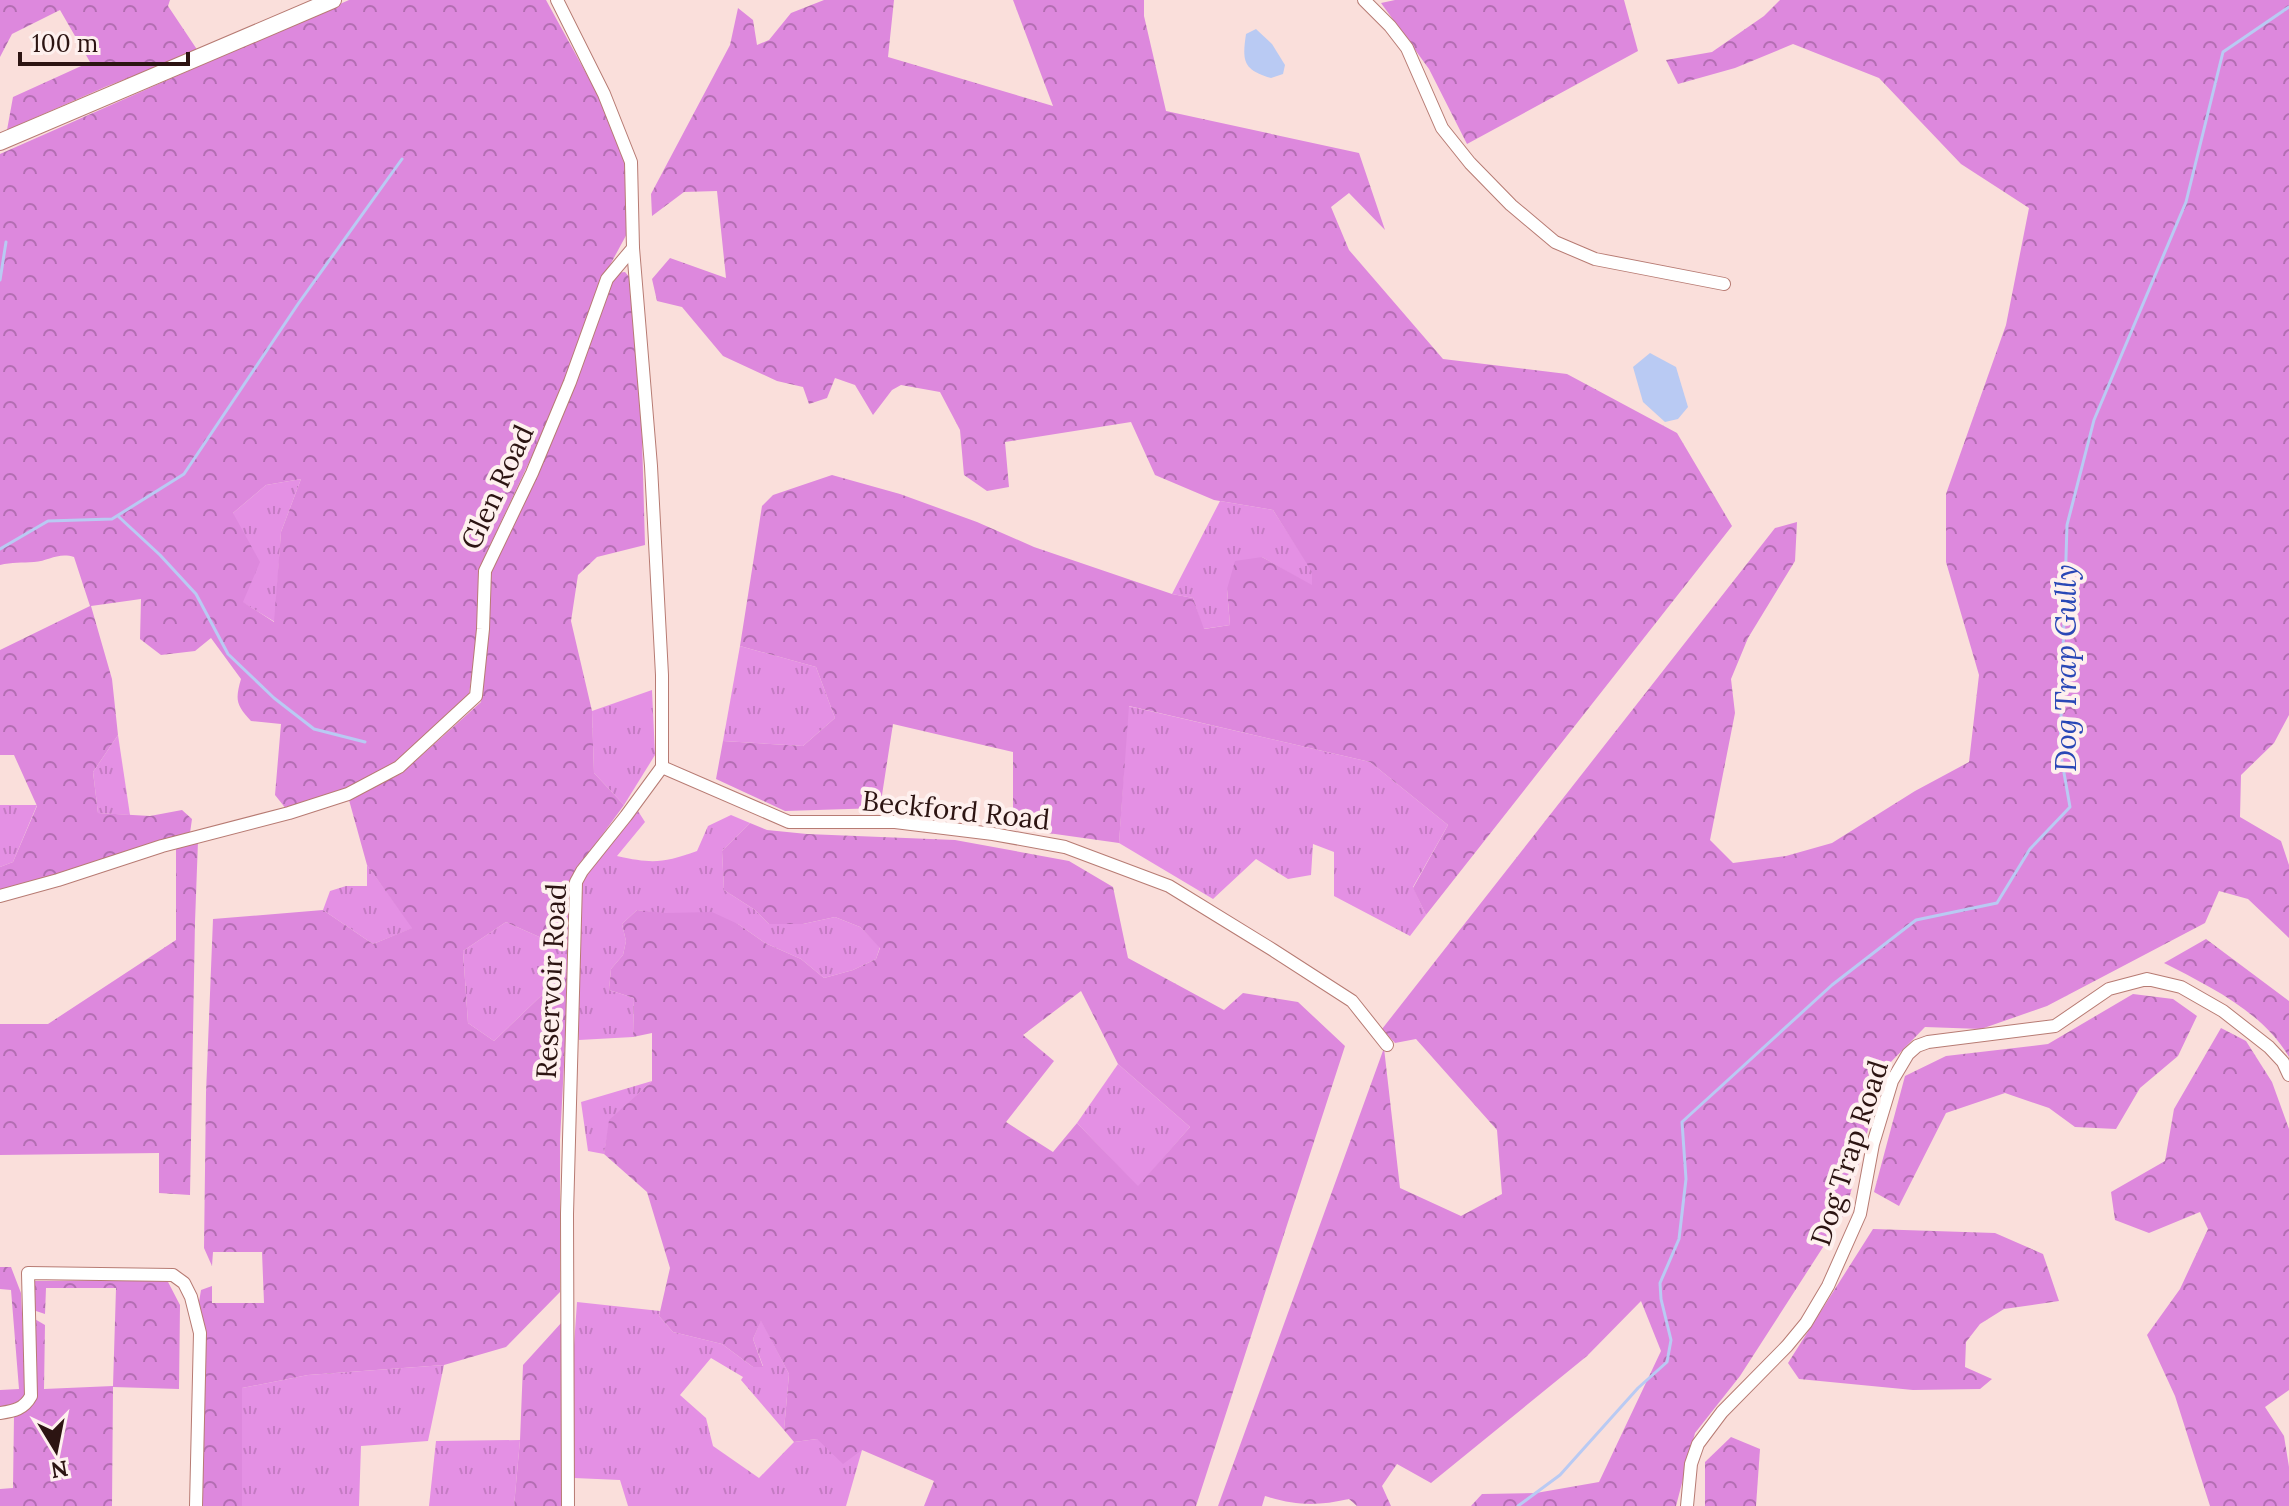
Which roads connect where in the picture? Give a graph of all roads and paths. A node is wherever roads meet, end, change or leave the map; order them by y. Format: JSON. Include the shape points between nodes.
{"nodes":[{"id":1,"x":333,"y":0,"type":"edge"},
{"id":2,"x":557,"y":0,"type":"edge"},
{"id":3,"x":1364,"y":0,"type":"edge"},
{"id":4,"x":0,"y":142,"type":"edge"},
{"id":5,"x":633,"y":248,"type":"junction"},
{"id":6,"x":1724,"y":284,"type":"dead end"},
{"id":7,"x":662,"y":767,"type":"junction"},
{"id":8,"x":0,"y":896,"type":"edge"},
{"id":9,"x":1387,"y":1045,"type":"dead end"},
{"id":10,"x":2289,"y":1075,"type":"edge"},
{"id":11,"x":0,"y":1413,"type":"edge"},
{"id":12,"x":196,"y":1506,"type":"edge"},
{"id":13,"x":568,"y":1506,"type":"edge"},
{"id":14,"x":1687,"y":1506,"type":"edge"}],
"edges":[{"from":1,"to":4,"type":"street"},
{"from":2,"to":5,"type":"street","via":[[631,162]]},
{"from":3,"to":6,"type":"street","via":[[1407,48],[1442,128],[1460,151],[1555,242],[1595,259]]},
{"from":5,"to":7,"type":"street","via":[[652,480]]},
{"from":5,"to":8,"type":"street","name":"Glen Road","via":[[607,279],[532,473],[485,571],[476,696],[399,767],[348,794]]},
{"from":7,"to":9,"type":"street","name":"Beckford Road","via":[[789,822],[895,822],[993,834],[1065,847],[1169,886],[1352,1001]]},
{"from":7,"to":13,"type":"street","name":"Reservoir Road","via":[[576,882],[567,1214]]},
{"from":10,"to":14,"type":"street","name":"Dog Trap Road","via":[[2269,1047],[2223,1011],[2181,987],[2147,979],[2109,989],[2055,1026],[1917,1046],[1892,1081],[1860,1214],[1828,1286],[1797,1335],[1698,1444]]},
{"from":11,"to":12,"type":"street","via":[[16,1411],[31,1396],[28,1273],[173,1275],[191,1297],[200,1333]]}]}
